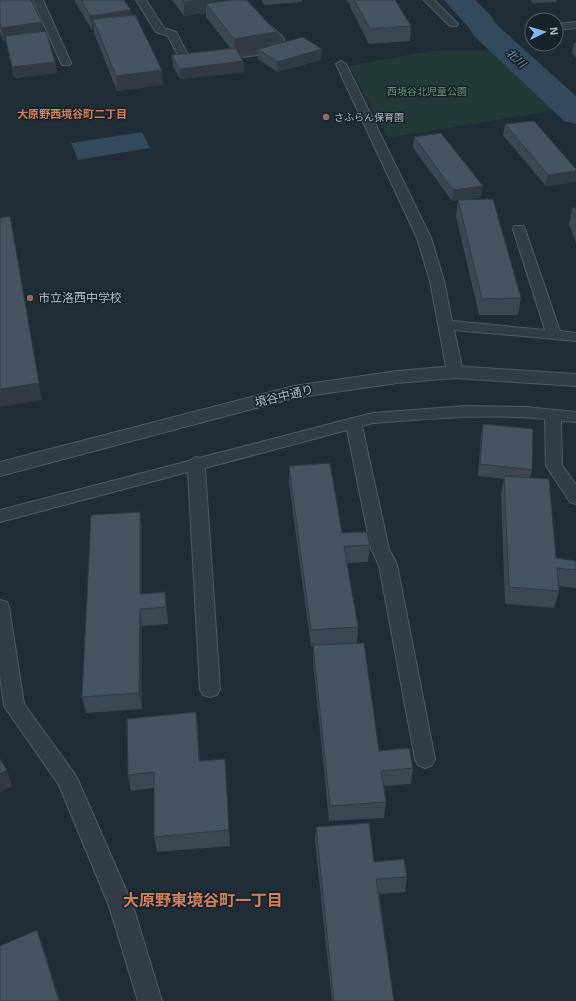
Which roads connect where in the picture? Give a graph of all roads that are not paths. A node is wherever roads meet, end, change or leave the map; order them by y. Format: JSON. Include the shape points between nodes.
{"nodes":[{"id":1,"x":38,"y":0,"type":"edge"},
{"id":2,"x":141,"y":0,"type":"edge"},
{"id":3,"x":429,"y":0,"type":"edge"},
{"id":4,"x":254,"y":17,"type":"edge"},
{"id":5,"x":453,"y":24,"type":"dead end"},
{"id":6,"x":576,"y":25,"type":"edge"},
{"id":7,"x":564,"y":26,"type":"edge"},
{"id":8,"x":66,"y":63,"type":"dead end"},
{"id":9,"x":341,"y":64,"type":"dead end"},
{"id":10,"x":519,"y":229,"type":"dead end"},
{"id":11,"x":446,"y":325,"type":"junction"},
{"id":12,"x":554,"y":335,"type":"junction"},
{"id":13,"x":576,"y":337,"type":"edge"},
{"id":14,"x":455,"y":372,"type":"junction"},
{"id":15,"x":576,"y":380,"type":"edge"},
{"id":16,"x":553,"y":415,"type":"junction"},
{"id":17,"x":576,"y":417,"type":"edge"},
{"id":18,"x":353,"y":423,"type":"junction"},
{"id":19,"x":196,"y":463,"type":"junction"},
{"id":20,"x":0,"y":469,"type":"edge"},
{"id":21,"x":576,"y":498,"type":"edge"},
{"id":22,"x":0,"y":516,"type":"edge"},
{"id":23,"x":0,"y":607,"type":"edge"},
{"id":24,"x":210,"y":689,"type":"dead end"},
{"id":25,"x":425,"y":759,"type":"dead end"},
{"id":26,"x":150,"y":1001,"type":"edge"}],
"edges":[{"from":1,"to":8,"type":"lane"},
{"from":2,"to":4,"type":"lane","via":[[160,30],[172,34],[186,61],[275,50],[281,46],[279,39]]},
{"from":3,"to":5,"type":"lane"},
{"from":6,"to":7,"type":"lane"},
{"from":9,"to":11,"type":"lane","via":[[424,238],[437,281]]},
{"from":10,"to":12,"type":"lane"},
{"from":11,"to":12,"type":"lane"},
{"from":11,"to":14,"type":"lane"},
{"from":12,"to":13,"type":"lane"},
{"from":14,"to":15,"type":"street","name":"境谷中通り"},
{"from":14,"to":20,"type":"street","name":"境谷中通り","via":[[397,377],[294,392]]},
{"from":16,"to":17,"type":"lane"},
{"from":16,"to":18,"type":"lane","via":[[466,411],[373,418]]},
{"from":16,"to":21,"type":"lane","via":[[554,466]]},
{"from":18,"to":19,"type":"lane"},
{"from":18,"to":25,"type":"lane","via":[[380,549],[388,564]]},
{"from":19,"to":22,"type":"lane"},
{"from":19,"to":24,"type":"lane"},
{"from":23,"to":26,"type":"lane","via":[[14,706],[67,780],[121,906]]}]}
